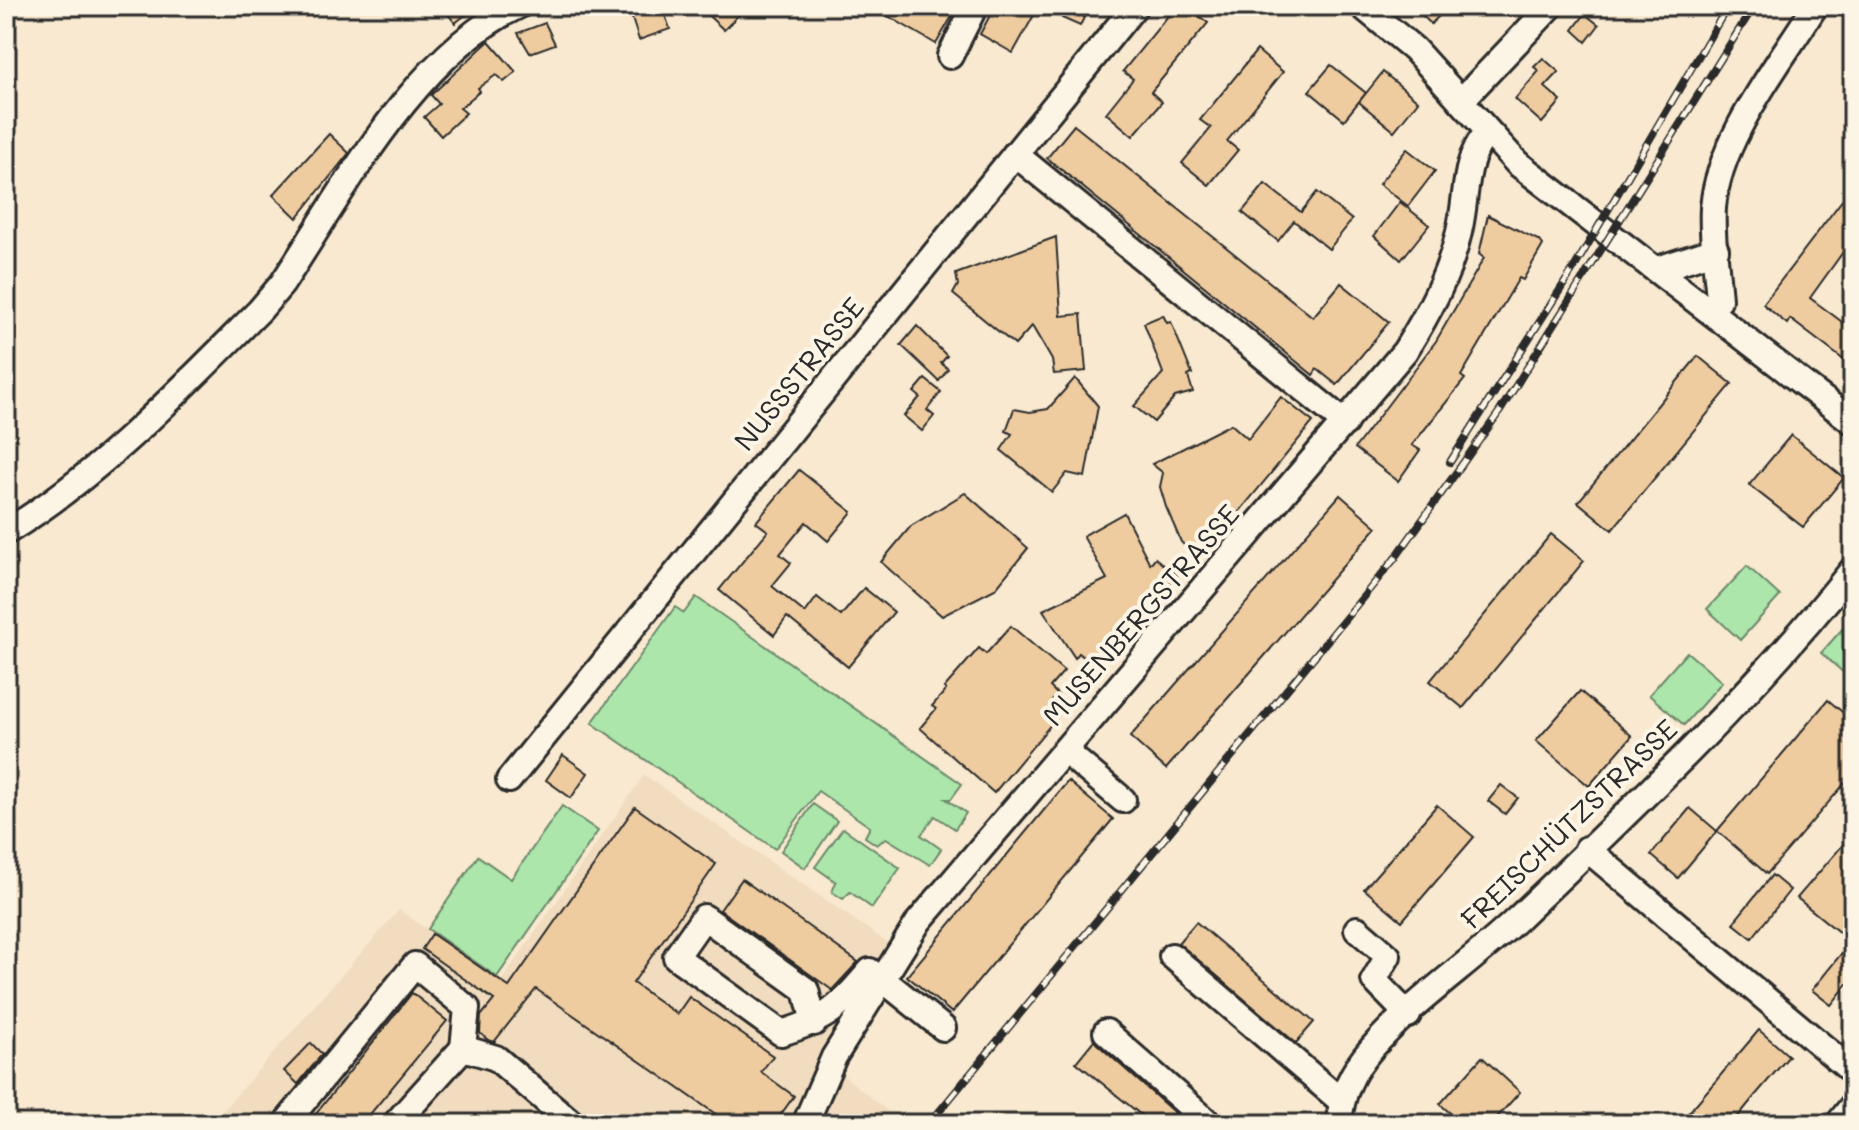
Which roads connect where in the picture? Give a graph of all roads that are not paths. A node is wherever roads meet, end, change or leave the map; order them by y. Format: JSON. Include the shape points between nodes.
{"nodes":[{"id":1,"x":518,"y":6,"type":"edge"},
{"id":2,"x":975,"y":6,"type":"edge"},
{"id":3,"x":1135,"y":6,"type":"edge"},
{"id":4,"x":1551,"y":6,"type":"edge"},
{"id":5,"x":1815,"y":6,"type":"edge"},
{"id":6,"x":1368,"y":8,"type":"edge"},
{"id":7,"x":950,"y":56,"type":"dead end"},
{"id":8,"x":1461,"y":101,"type":"junction"},
{"id":9,"x":1487,"y":132,"type":"junction"},
{"id":10,"x":1015,"y":154,"type":"junction"},
{"id":11,"x":1716,"y":250,"type":"junction"},
{"id":12,"x":1658,"y":269,"type":"junction"},
{"id":13,"x":1712,"y":311,"type":"junction"},
{"id":14,"x":1853,"y":422,"type":"edge"},
{"id":15,"x":1345,"y":423,"type":"junction"},
{"id":16,"x":6,"y":532,"type":"edge"},
{"id":17,"x":1853,"y":569,"type":"edge"},
{"id":18,"x":1065,"y":751,"type":"junction"},
{"id":19,"x":509,"y":780,"type":"dead end"},
{"id":20,"x":1123,"y":800,"type":"dead end"},
{"id":21,"x":1587,"y":849,"type":"junction"},
{"id":22,"x":1357,"y":929,"type":"dead end"},
{"id":23,"x":899,"y":948,"type":"junction"},
{"id":24,"x":1172,"y":956,"type":"dead end"},
{"id":25,"x":881,"y":978,"type":"junction"},
{"id":26,"x":1408,"y":1015,"type":"junction"},
{"id":27,"x":814,"y":1023,"type":"junction"},
{"id":28,"x":943,"y":1028,"type":"dead end"},
{"id":29,"x":1106,"y":1032,"type":"dead end"},
{"id":30,"x":463,"y":1048,"type":"junction"},
{"id":31,"x":1853,"y":1072,"type":"edge"},
{"id":32,"x":1853,"y":1105,"type":"edge"},
{"id":33,"x":1340,"y":1112,"type":"edge"},
{"id":34,"x":285,"y":1124,"type":"edge"},
{"id":35,"x":395,"y":1124,"type":"edge"},
{"id":36,"x":573,"y":1124,"type":"edge"},
{"id":37,"x":805,"y":1124,"type":"edge"},
{"id":38,"x":1210,"y":1124,"type":"edge"},
{"id":39,"x":1838,"y":1124,"type":"edge"}],
"edges":[{"from":1,"to":16,"type":"street","via":[[468,35],[398,111],[260,310],[100,462]]},
{"from":2,"to":7,"type":"street"},
{"from":3,"to":10,"type":"street","name":"NUSSSTRASSE"},
{"from":4,"to":8,"type":"street"},
{"from":5,"to":11,"type":"street","via":[[1722,165],[1713,207]]},
{"from":6,"to":8,"type":"street"},
{"from":8,"to":9,"type":"street"},
{"from":9,"to":12,"type":"street","via":[[1517,163]]},
{"from":9,"to":15,"type":"street","name":"MUSENBERGSTRASSE","via":[[1472,151],[1459,232],[1438,295],[1405,351]]},
{"from":10,"to":15,"type":"street"},
{"from":10,"to":19,"type":"street","name":"NUSSSTRASSE"},
{"from":11,"to":12,"type":"street"},
{"from":11,"to":13,"type":"street","via":[[1719,300]]},
{"from":12,"to":13,"type":"street"},
{"from":13,"to":14,"type":"street"},
{"from":15,"to":18,"type":"street","name":"MUSENBERGSTRASSE"},
{"from":17,"to":21,"type":"street","name":"FREISCHÜTZSTRASSE","via":[[1700,740]]},
{"from":18,"to":20,"type":"street"},
{"from":18,"to":23,"type":"street","name":"MUSENBERGSTRASSE"},
{"from":21,"to":26,"type":"street","name":"FREISCHÜTZSTRASSE"},
{"from":21,"to":31,"type":"street"},
{"from":22,"to":26,"type":"street","via":[[1388,956],[1374,980]]},
{"from":23,"to":25,"type":"street","name":"MUSENBERGSTRASSE"},
{"from":23,"to":27,"type":"street","via":[[874,967],[844,1003]]},
{"from":24,"to":33,"type":"street"},
{"from":25,"to":28,"type":"street"},
{"from":25,"to":37,"type":"street","name":"MUSENBERGSTRASSE","via":[[834,1057]]},
{"from":26,"to":33,"type":"street","name":"FREISCHÜTZSTRASSE","via":[[1372,1048],[1348,1081]]},
{"from":27,"to":27,"type":"street","via":[[806,990],[704,917],[676,957],[781,1033]]},
{"from":29,"to":38,"type":"street"},
{"from":30,"to":34,"type":"street","via":[[467,1008],[415,965]]},
{"from":30,"to":35,"type":"street"},
{"from":30,"to":36,"type":"street","via":[[496,1058]]},
{"from":32,"to":39,"type":"street"}]}
